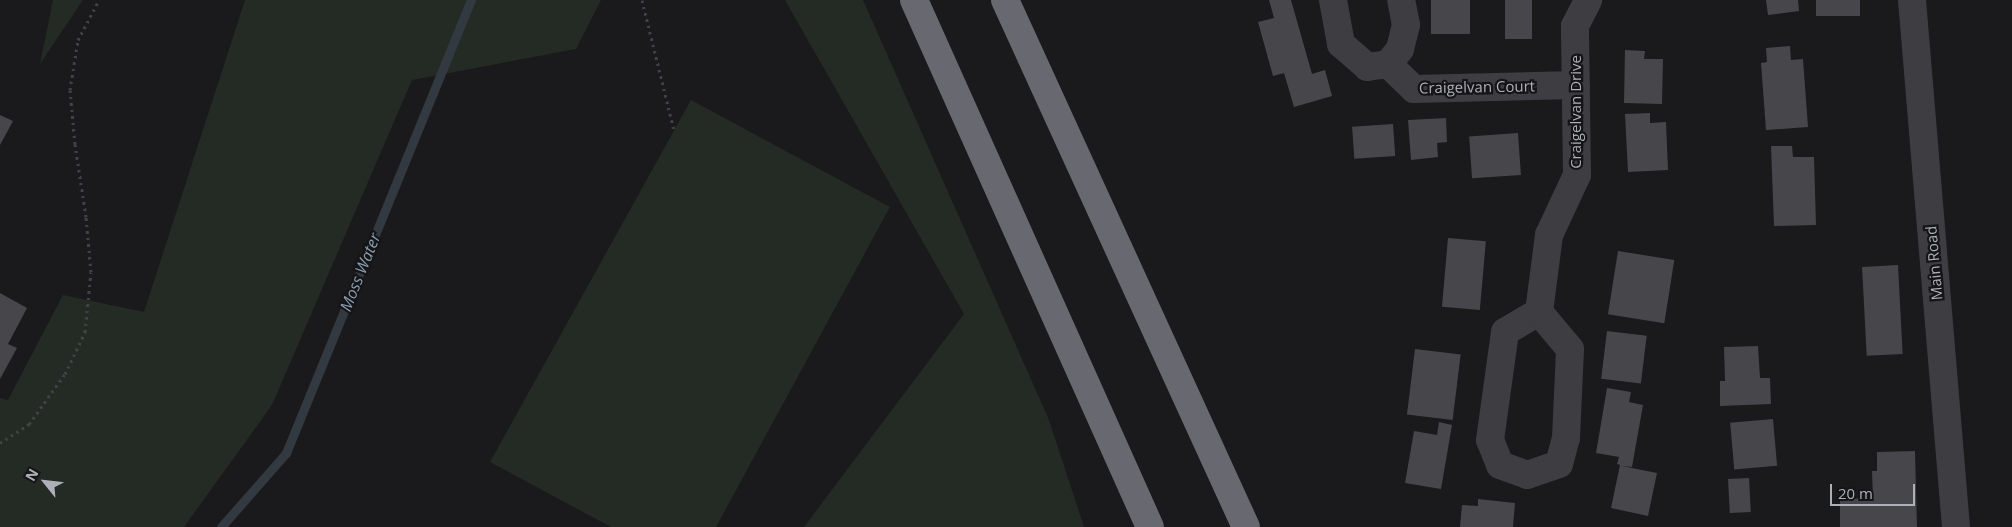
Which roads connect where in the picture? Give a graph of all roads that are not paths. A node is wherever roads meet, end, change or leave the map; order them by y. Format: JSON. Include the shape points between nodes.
{"nodes":[{"id":1,"x":914,"y":0,"type":"edge"},
{"id":2,"x":1005,"y":0,"type":"edge"},
{"id":3,"x":1333,"y":0,"type":"edge"},
{"id":4,"x":1401,"y":0,"type":"edge"},
{"id":5,"x":1588,"y":0,"type":"edge"},
{"id":6,"x":1912,"y":0,"type":"edge"},
{"id":7,"x":1388,"y":64,"type":"junction"},
{"id":8,"x":1576,"y":85,"type":"junction"},
{"id":9,"x":1539,"y":312,"type":"junction"},
{"id":10,"x":1150,"y":527,"type":"edge"},
{"id":11,"x":1246,"y":527,"type":"edge"},
{"id":12,"x":1956,"y":527,"type":"edge"}],
"edges":[{"from":1,"to":10,"type":"highway"},
{"from":2,"to":11,"type":"highway"},
{"from":3,"to":7,"type":"street","via":[[1341,44],[1367,67]]},
{"from":4,"to":7,"type":"street","via":[[1406,25],[1400,49]]},
{"from":5,"to":8,"type":"street","name":"Craigelvan Drive","via":[[1574,26]]},
{"from":6,"to":12,"type":"street","name":"Main Road"},
{"from":7,"to":8,"type":"street","name":"Craigelvan Court","via":[[1414,89]]},
{"from":8,"to":9,"type":"street","name":"Craigelvan Drive","via":[[1577,175],[1549,235]]},
{"from":9,"to":9,"type":"street","via":[[1570,349],[1566,438],[1560,464],[1527,475],[1500,466],[1490,440],[1505,332]]}]}
